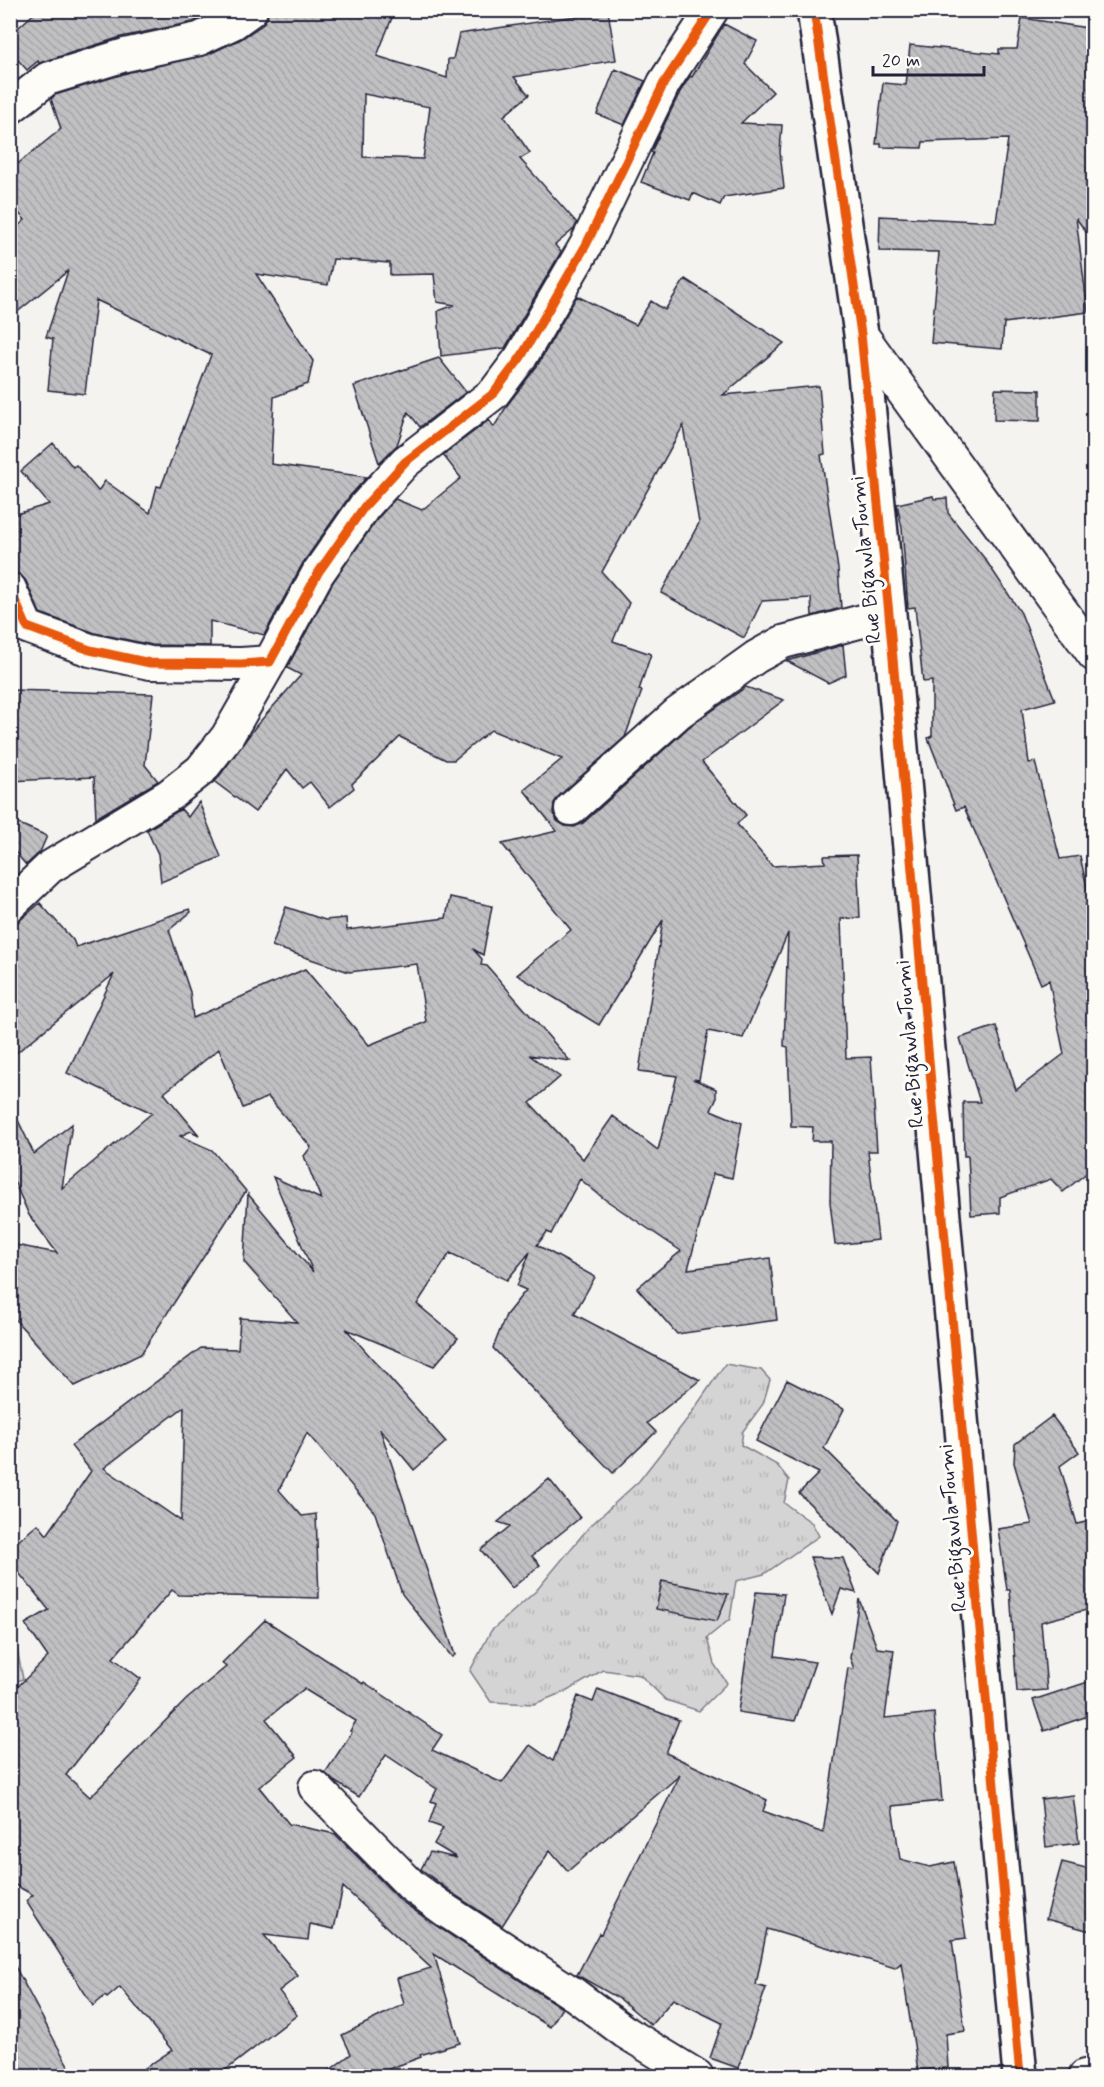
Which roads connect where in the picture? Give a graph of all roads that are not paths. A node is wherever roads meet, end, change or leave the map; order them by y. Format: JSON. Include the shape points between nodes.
{"nodes":[{"id":1,"x":251,"y":10,"type":"edge"},
{"id":2,"x":712,"y":10,"type":"edge"},
{"id":3,"x":814,"y":10,"type":"edge"},
{"id":4,"x":11,"y":105,"type":"edge"},
{"id":5,"x":861,"y":334,"type":"junction"},
{"id":6,"x":10,"y":589,"type":"edge"},
{"id":7,"x":890,"y":614,"type":"junction"},
{"id":8,"x":1094,"y":655,"type":"edge"},
{"id":9,"x":270,"y":662,"type":"junction"},
{"id":10,"x":571,"y":809,"type":"dead end"},
{"id":11,"x":10,"y":905,"type":"edge"},
{"id":12,"x":315,"y":1787,"type":"dead end"},
{"id":13,"x":1094,"y":2075,"type":"edge"},
{"id":14,"x":697,"y":2076,"type":"edge"},
{"id":15,"x":1020,"y":2076,"type":"edge"},
{"id":16,"x":1085,"y":2076,"type":"edge"}],
"edges":[{"from":1,"to":4,"type":"street","via":[[199,39],[124,55],[47,80]]},
{"from":2,"to":9,"type":"street","via":[[664,83],[586,245],[521,357],[494,393],[405,462],[364,507],[318,573]]},
{"from":3,"to":5,"type":"street","name":"Rue Bigawla Toumi"},
{"from":5,"to":7,"type":"street","name":"Rue Bigawla Toumi"},
{"from":5,"to":8,"type":"street"},
{"from":6,"to":9,"type":"street","via":[[27,627],[90,650],[150,663]]},
{"from":7,"to":10,"type":"street","via":[[783,642],[756,657],[686,706]]},
{"from":7,"to":15,"type":"street","name":"Rue Bigawla Toumi"},
{"from":9,"to":11,"type":"street","via":[[227,737],[201,770],[168,796],[50,867]]},
{"from":12,"to":14,"type":"street","via":[[412,1886],[625,2032]]},
{"from":13,"to":16,"type":"street"}]}
